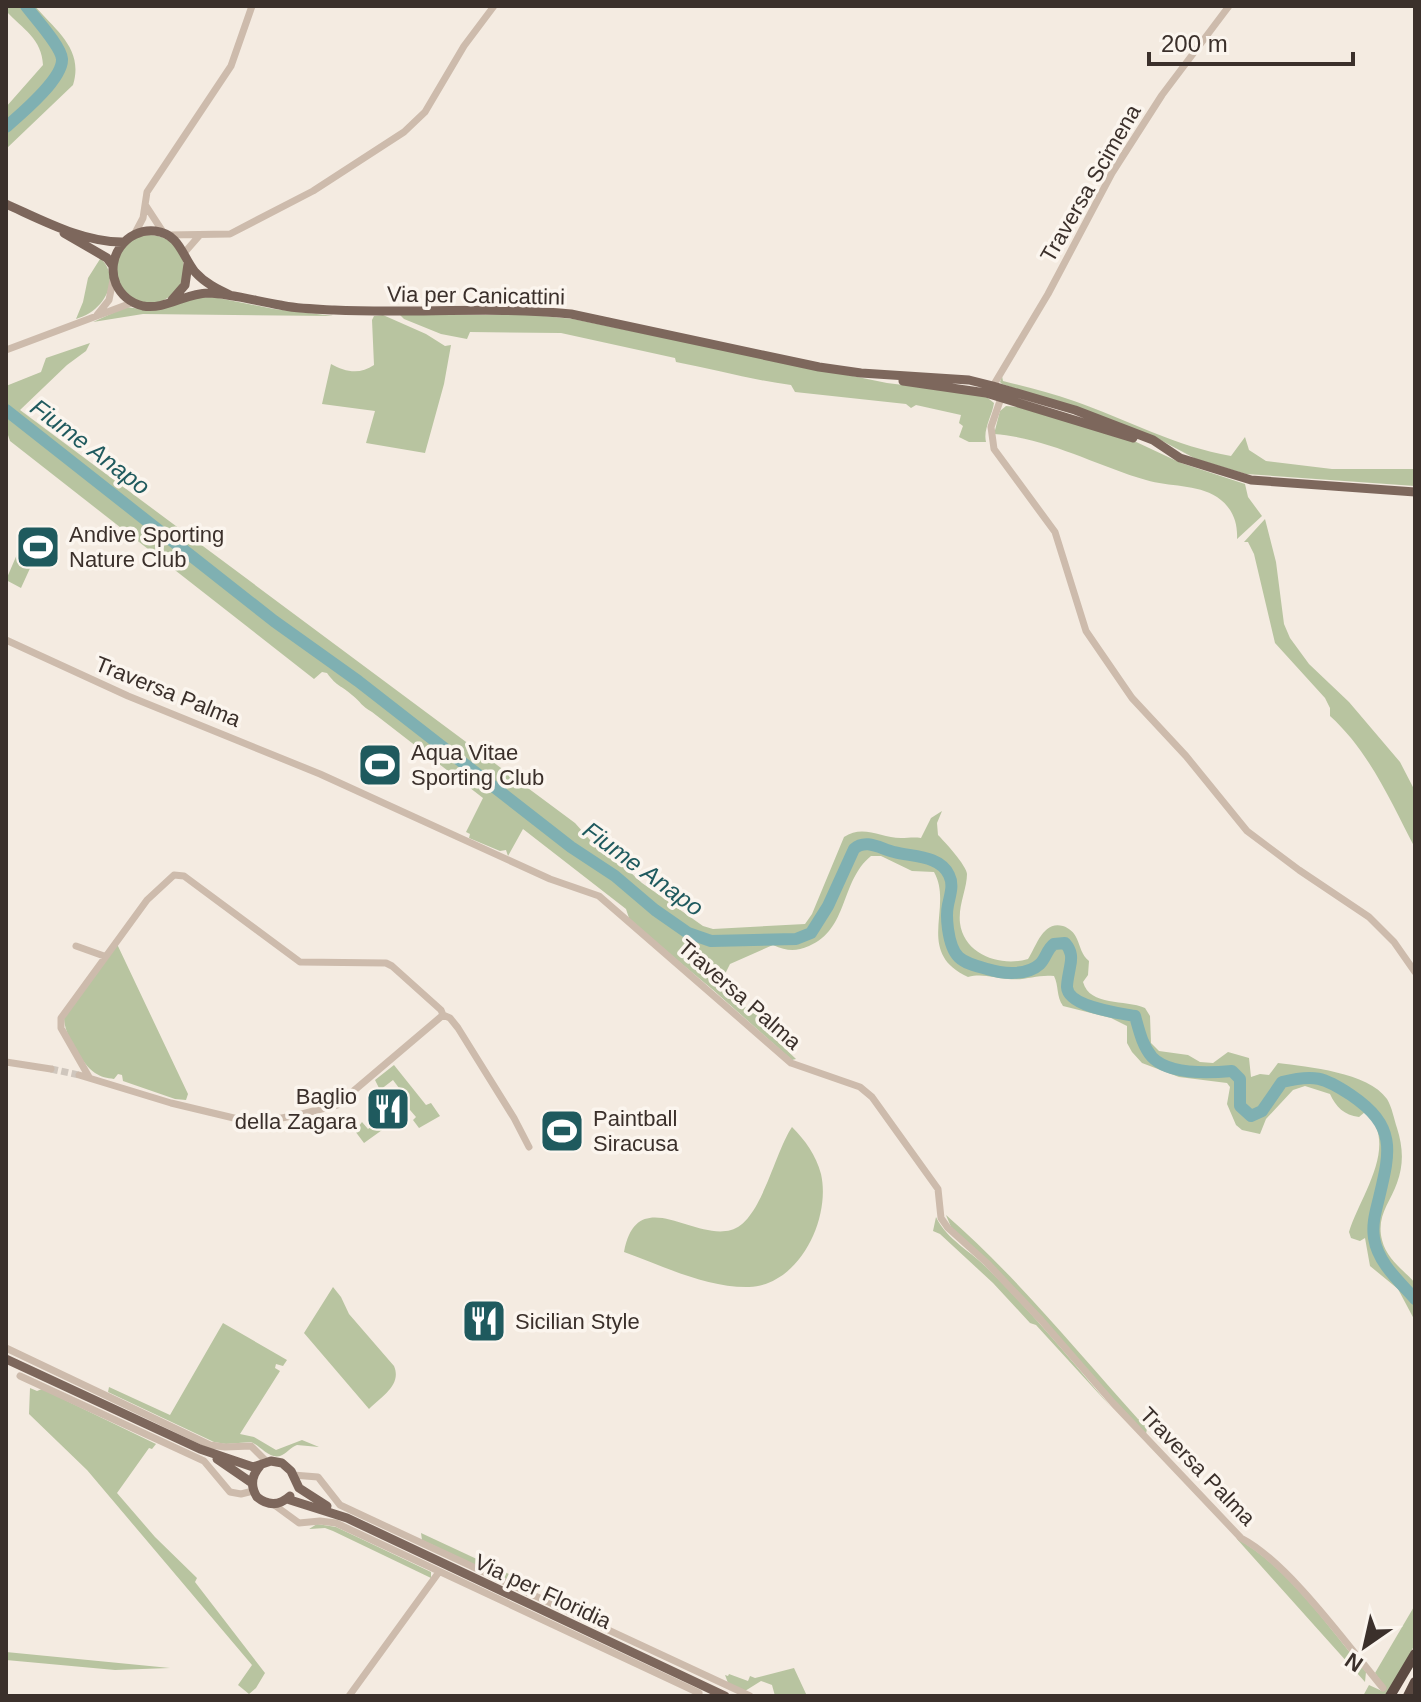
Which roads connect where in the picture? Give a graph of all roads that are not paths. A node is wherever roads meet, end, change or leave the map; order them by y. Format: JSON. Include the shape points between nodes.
{"nodes":[{"id":1,"x":252,"y":6,"type":"edge"},
{"id":2,"x":494,"y":6,"type":"edge"},
{"id":3,"x":1229,"y":6,"type":"edge"},
{"id":4,"x":6,"y":204,"type":"edge"},
{"id":5,"x":145,"y":204,"type":"junction"},
{"id":6,"x":48,"y":223,"type":"junction"},
{"id":7,"x":166,"y":234,"type":"junction"},
{"id":8,"x":134,"y":235,"type":"junction"},
{"id":9,"x":201,"y":235,"type":"junction"},
{"id":10,"x":124,"y":242,"type":"junction"},
{"id":11,"x":187,"y":257,"type":"junction"},
{"id":12,"x":113,"y":271,"type":"junction"},
{"id":13,"x":230,"y":295,"type":"junction"},
{"id":14,"x":134,"y":302,"type":"junction"},
{"id":15,"x":170,"y":302,"type":"junction"},
{"id":16,"x":93,"y":319,"type":"junction"},
{"id":17,"x":6,"y":350,"type":"edge"},
{"id":18,"x":861,"y":373,"type":"junction"},
{"id":19,"x":938,"y":386,"type":"junction"},
{"id":20,"x":993,"y":386,"type":"junction"},
{"id":21,"x":1001,"y":398,"type":"junction"},
{"id":22,"x":1075,"y":410,"type":"junction"},
{"id":23,"x":1163,"y":448,"type":"junction"},
{"id":24,"x":1415,"y":492,"type":"edge"},
{"id":25,"x":6,"y":640,"type":"edge"},
{"id":26,"x":76,"y":946,"type":"dead end"},
{"id":27,"x":104,"y":956,"type":"junction"},
{"id":28,"x":1415,"y":972,"type":"edge"},
{"id":29,"x":443,"y":1015,"type":"junction"},
{"id":30,"x":6,"y":1062,"type":"edge"},
{"id":31,"x":51,"y":1069,"type":"tunnel mouth"},
{"id":32,"x":79,"y":1075,"type":"tunnel mouth"},
{"id":33,"x":89,"y":1077,"type":"junction"},
{"id":34,"x":529,"y":1147,"type":"dead end"},
{"id":35,"x":6,"y":1348,"type":"edge"},
{"id":36,"x":6,"y":1359,"type":"edge"},
{"id":37,"x":20,"y":1376,"type":"dead end"},
{"id":38,"x":200,"y":1449,"type":"junction"},
{"id":39,"x":263,"y":1464,"type":"junction"},
{"id":40,"x":294,"y":1478,"type":"junction"},
{"id":41,"x":253,"y":1487,"type":"junction"},
{"id":42,"x":286,"y":1500,"type":"junction"},
{"id":43,"x":273,"y":1504,"type":"junction"},
{"id":44,"x":289,"y":1517,"type":"junction"},
{"id":45,"x":347,"y":1518,"type":"junction"},
{"id":46,"x":439,"y":1572,"type":"junction"},
{"id":47,"x":1415,"y":1656,"type":"edge"},
{"id":48,"x":1415,"y":1682,"type":"edge"},
{"id":49,"x":699,"y":1693,"type":"dead end"},
{"id":50,"x":1390,"y":1693,"type":"edge"},
{"id":51,"x":1412,"y":1694,"type":"edge"},
{"id":52,"x":349,"y":1696,"type":"edge"},
{"id":53,"x":725,"y":1696,"type":"edge"},
{"id":54,"x":750,"y":1696,"type":"edge"}],
"edges":[{"from":1,"to":5,"type":"street","via":[[231,66],[165,163]]},
{"from":2,"to":9,"type":"street","via":[[414,125],[313,191],[230,234]]},
{"from":3,"to":20,"type":"street","name":"Traversa Scimena","via":[[1112,173]]},
{"from":4,"to":6,"type":"main road"},
{"from":5,"to":7,"type":"street"},
{"from":5,"to":8,"type":"street"},
{"from":6,"to":10,"type":"main road"},
{"from":6,"to":12,"type":"main road","via":[[107,258]]},
{"from":7,"to":8,"type":"main road"},
{"from":7,"to":9,"type":"street"},
{"from":7,"to":11,"type":"main road"},
{"from":8,"to":10,"type":"main road"},
{"from":9,"to":11,"type":"street"},
{"from":10,"to":12,"type":"main road"},
{"from":11,"to":13,"type":"main road","via":[[204,280]]},
{"from":11,"to":15,"type":"main road","via":[[185,285]]},
{"from":12,"to":14,"type":"main road","via":[[124,296]]},
{"from":12,"to":16,"type":"street","via":[[109,300]]},
{"from":13,"to":15,"type":"main road","via":[[191,294]]},
{"from":13,"to":18,"type":"main road","name":"Via per Canicattini","via":[[336,310],[571,314]]},
{"from":14,"to":15,"type":"main road"},
{"from":14,"to":16,"type":"street"},
{"from":16,"to":17,"type":"street"},
{"from":18,"to":19,"type":"main road","name":"Via per Canicattini"},
{"from":18,"to":20,"type":"main road","name":"Via per Canicattini"},
{"from":19,"to":20,"type":"street"},
{"from":19,"to":21,"type":"main road","name":"Via per Canicattini"},
{"from":20,"to":21,"type":"street"},
{"from":20,"to":22,"type":"main road","name":"Via per Canicattini"},
{"from":21,"to":22,"type":"street","via":[[1012,394]]},
{"from":21,"to":23,"type":"main road","name":"Via per Canicattini"},
{"from":21,"to":28,"type":"street","via":[[991,427],[994,449],[1055,532],[1086,631],[1132,698],[1247,831],[1369,917]]},
{"from":22,"to":23,"type":"main road","name":"Via per Canicattini"},
{"from":23,"to":24,"type":"main road","name":"Via per Canicattini","via":[[1251,480]]},
{"from":25,"to":50,"type":"street","name":"Traversa Palma","via":[[599,896],[791,1063],[860,1087],[938,1189],[941,1218],[948,1228],[1041,1320],[1241,1538],[1299,1588]]},
{"from":26,"to":27,"type":"street"},
{"from":27,"to":29,"type":"street","via":[[147,900],[170,876],[181,875],[300,962],[386,963]]},
{"from":27,"to":33,"type":"street","via":[[61,1022]]},
{"from":29,"to":33,"type":"street","via":[[337,1105],[265,1121],[171,1103]]},
{"from":29,"to":34,"type":"street","via":[[458,1028]]},
{"from":30,"to":31,"type":"street"},
{"from":32,"to":33,"type":"street"},
{"from":35,"to":39,"type":"street","via":[[210,1445],[251,1446]]},
{"from":36,"to":38,"type":"main road"},
{"from":37,"to":41,"type":"street","via":[[204,1461],[230,1492],[241,1494]]},
{"from":38,"to":39,"type":"main road","via":[[253,1467]]},
{"from":38,"to":41,"type":"main road"},
{"from":39,"to":40,"type":"main road","via":[[282,1463]]},
{"from":39,"to":41,"type":"main road"},
{"from":40,"to":42,"type":"main road"},
{"from":40,"to":45,"type":"main road","via":[[316,1500]]},
{"from":40,"to":54,"type":"street","via":[[318,1477],[340,1505]]},
{"from":41,"to":43,"type":"main road","via":[[263,1501]]},
{"from":42,"to":43,"type":"main road"},
{"from":42,"to":44,"type":"street"},
{"from":42,"to":45,"type":"main road"},
{"from":43,"to":44,"type":"street"},
{"from":44,"to":46,"type":"street","via":[[299,1523],[336,1523]]},
{"from":45,"to":53,"type":"main road","name":"Via per Floridia"},
{"from":46,"to":49,"type":"street"},
{"from":46,"to":52,"type":"street"},
{"from":47,"to":50,"type":"highway"},
{"from":48,"to":51,"type":"highway"}]}
